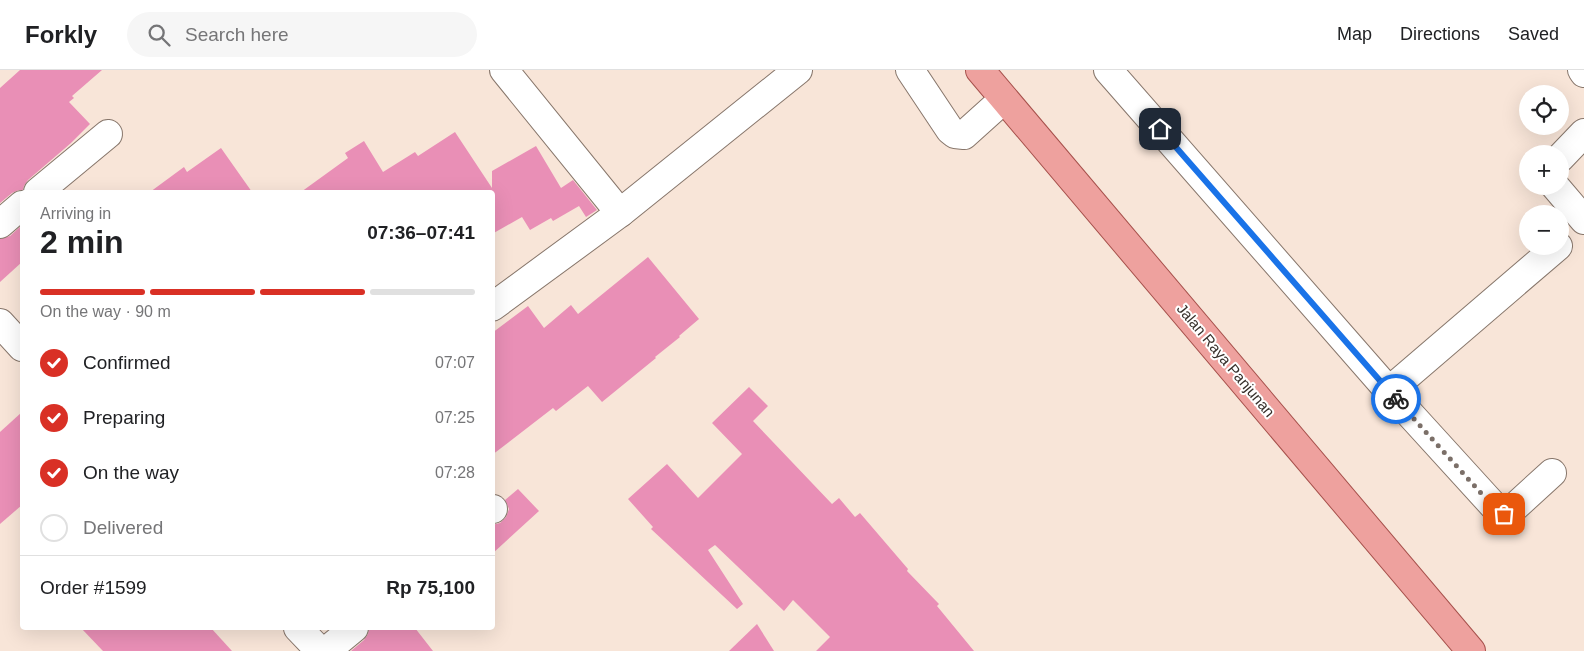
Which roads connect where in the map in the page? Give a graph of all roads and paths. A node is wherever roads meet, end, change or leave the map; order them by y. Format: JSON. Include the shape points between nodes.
{"nodes":[{"id":1,"x":504,"y":70,"type":"edge"},
{"id":2,"x":798,"y":70,"type":"edge"},
{"id":3,"x":910,"y":70,"type":"edge"},
{"id":4,"x":980,"y":70,"type":"edge"},
{"id":5,"x":1108,"y":70,"type":"edge"},
{"id":6,"x":1004,"y":99,"type":"junction"},
{"id":7,"x":1584,"y":133,"type":"edge"},
{"id":8,"x":108,"y":134,"type":"dead end"},
{"id":9,"x":1569,"y":149,"type":"edge"},
{"id":10,"x":40,"y":190,"type":"edge"},
{"id":11,"x":1563,"y":195,"type":"edge"},
{"id":12,"x":20,"y":207,"type":"edge"},
{"id":13,"x":620,"y":214,"type":"junction"},
{"id":14,"x":1584,"y":220,"type":"edge"},
{"id":15,"x":0,"y":224,"type":"edge"},
{"id":16,"x":1584,"y":224,"type":"edge"},
{"id":17,"x":1569,"y":237,"type":"edge"},
{"id":18,"x":1547,"y":255,"type":"edge"},
{"id":19,"x":495,"y":305,"type":"edge"},
{"id":20,"x":0,"y":323,"type":"edge"},
{"id":21,"x":20,"y":345,"type":"edge"},
{"id":22,"x":1389,"y":391,"type":"junction"},
{"id":23,"x":1552,"y":473,"type":"dead end"},
{"id":24,"x":300,"y":630,"type":"edge"},
{"id":25,"x":352,"y":630,"type":"edge"},
{"id":26,"x":320,"y":651,"type":"edge"},
{"id":27,"x":326,"y":651,"type":"edge"},
{"id":28,"x":1471,"y":651,"type":"edge"}],
"edges":[{"from":1,"to":13,"type":"street"},
{"from":2,"to":13,"type":"street"},
{"from":3,"to":6,"type":"street","via":[[950,130],[956,134],[964,135]]},
{"from":4,"to":6,"type":"main road","name":"Jalan Raya Panjunan"},
{"from":5,"to":22,"type":"street"},
{"from":6,"to":28,"type":"main road","name":"Jalan Raya Panjunan"},
{"from":7,"to":9,"type":"street"},
{"from":8,"to":10,"type":"street"},
{"from":11,"to":14,"type":"street"},
{"from":12,"to":15,"type":"street"},
{"from":13,"to":19,"type":"street"},
{"from":16,"to":17,"type":"street"},
{"from":18,"to":22,"type":"street"},
{"from":20,"to":21,"type":"street"},
{"from":22,"to":23,"type":"street","via":[[1502,515]]},
{"from":24,"to":26,"type":"street"},
{"from":25,"to":27,"type":"street"}]}
